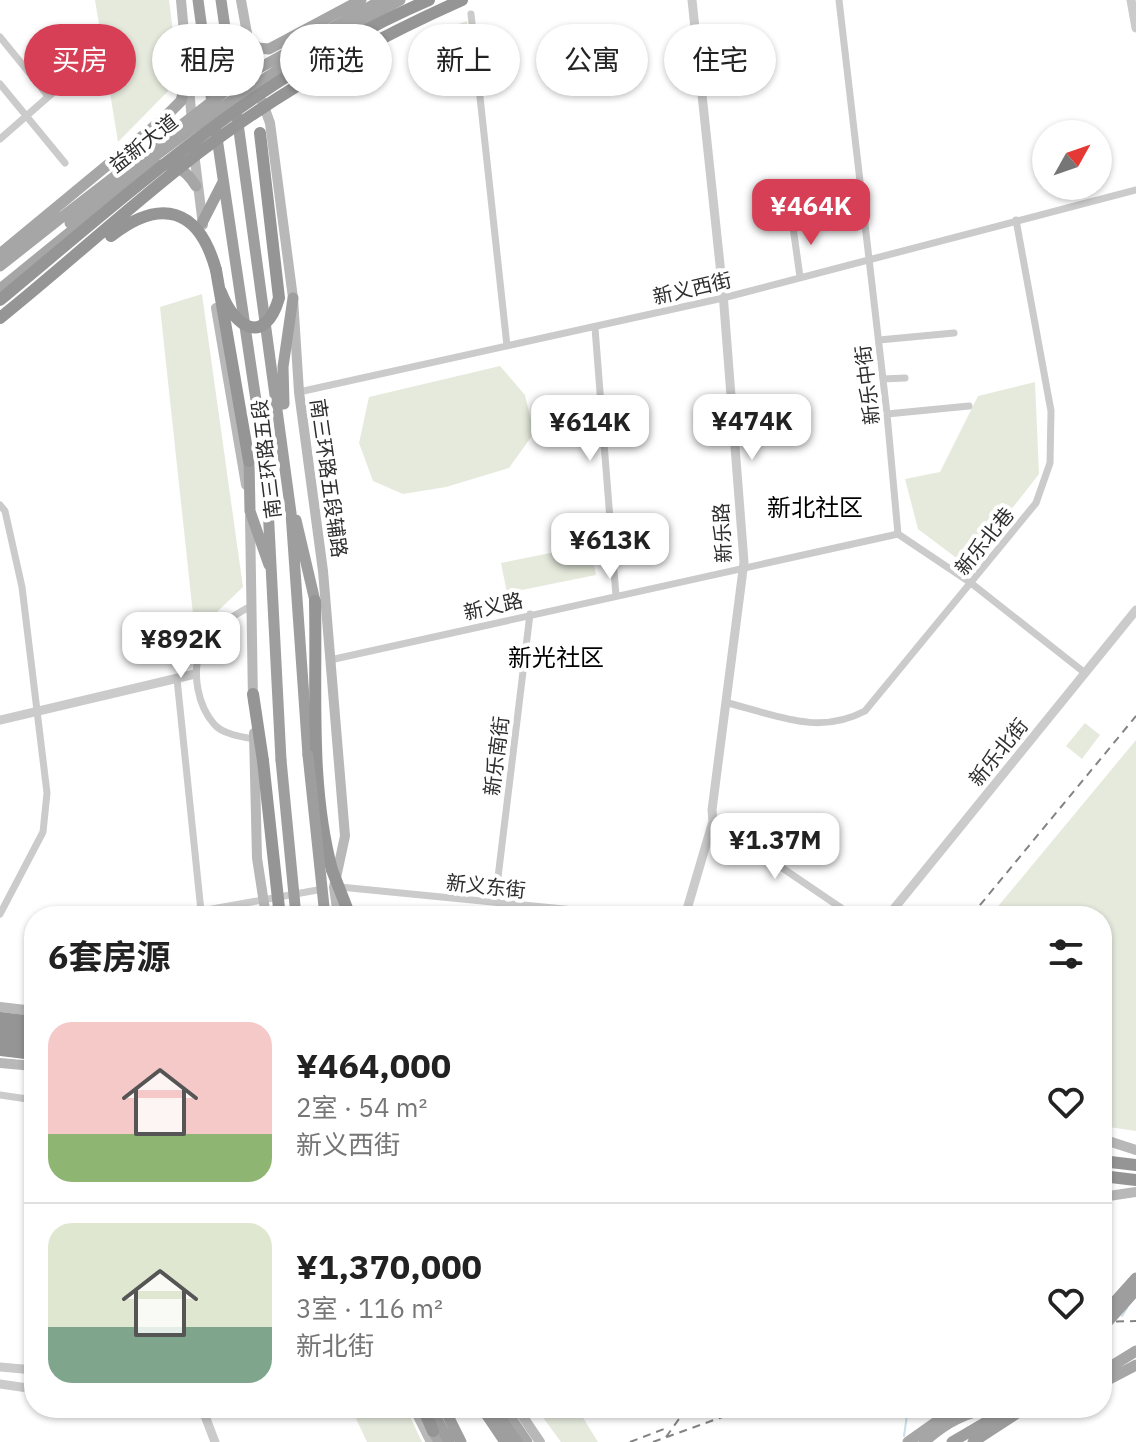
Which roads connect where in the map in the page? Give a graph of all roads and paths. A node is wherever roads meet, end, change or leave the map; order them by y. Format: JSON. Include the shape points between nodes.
{"nodes":[{"id":1,"x":181,"y":0,"type":"edge"},
{"id":2,"x":198,"y":0,"type":"edge"},
{"id":3,"x":221,"y":0,"type":"edge"},
{"id":4,"x":241,"y":0,"type":"edge"},
{"id":5,"x":361,"y":0,"type":"edge"},
{"id":6,"x":382,"y":0,"type":"edge"},
{"id":7,"x":400,"y":0,"type":"edge"},
{"id":8,"x":429,"y":0,"type":"edge"},
{"id":9,"x":462,"y":0,"type":"edge"},
{"id":10,"x":692,"y":0,"type":"edge"},
{"id":11,"x":839,"y":0,"type":"edge"},
{"id":12,"x":1131,"y":0,"type":"edge"},
{"id":13,"x":471,"y":14,"type":"dead end"},
{"id":14,"x":184,"y":24,"type":"edge"},
{"id":15,"x":245,"y":24,"type":"edge"},
{"id":16,"x":1136,"y":28,"type":"edge"},
{"id":17,"x":0,"y":37,"type":"edge"},
{"id":18,"x":264,"y":49,"type":"edge"},
{"id":19,"x":24,"y":66,"type":"edge"},
{"id":20,"x":0,"y":84,"type":"edge"},
{"id":21,"x":48,"y":96,"type":"edge"},
{"id":22,"x":182,"y":96,"type":"edge"},
{"id":23,"x":191,"y":96,"type":"edge"},
{"id":24,"x":258,"y":96,"type":"edge"},
{"id":25,"x":260,"y":96,"type":"edge"},
{"id":26,"x":27,"y":117,"type":"junction"},
{"id":27,"x":0,"y":139,"type":"edge"},
{"id":28,"x":65,"y":163,"type":"dead end"},
{"id":29,"x":224,"y":182,"type":"junction"},
{"id":30,"x":196,"y":186,"type":"junction"},
{"id":31,"x":1136,"y":190,"type":"edge"},
{"id":32,"x":66,"y":220,"type":"junction"},
{"id":33,"x":792,"y":220,"type":"dead end"},
{"id":34,"x":1016,"y":220,"type":"junction"},
{"id":35,"x":202,"y":223,"type":"junction"},
{"id":36,"x":0,"y":254,"type":"edge"},
{"id":37,"x":74,"y":258,"type":"junction"},
{"id":38,"x":869,"y":258,"type":"junction"},
{"id":39,"x":0,"y":266,"type":"edge"},
{"id":40,"x":800,"y":277,"type":"junction"},
{"id":41,"x":0,"y":280,"type":"edge"},
{"id":42,"x":0,"y":289,"type":"edge"},
{"id":43,"x":221,"y":292,"type":"junction"},
{"id":44,"x":293,"y":298,"type":"junction"},
{"id":45,"x":723,"y":298,"type":"junction"},
{"id":46,"x":0,"y":300,"type":"edge"},
{"id":47,"x":0,"y":318,"type":"edge"},
{"id":48,"x":595,"y":328,"type":"junction"},
{"id":49,"x":954,"y":333,"type":"dead end"},
{"id":50,"x":879,"y":340,"type":"junction"},
{"id":51,"x":507,"y":346,"type":"junction"},
{"id":52,"x":905,"y":378,"type":"dead end"},
{"id":53,"x":883,"y":379,"type":"junction"},
{"id":54,"x":299,"y":392,"type":"junction"},
{"id":55,"x":969,"y":406,"type":"dead end"},
{"id":56,"x":887,"y":414,"type":"junction"},
{"id":57,"x":285,"y":460,"type":"junction"},
{"id":58,"x":249,"y":461,"type":"joint"},
{"id":59,"x":290,"y":503,"type":"junction"},
{"id":60,"x":0,"y":505,"type":"edge"},
{"id":61,"x":250,"y":511,"type":"junction"},
{"id":62,"x":898,"y":534,"type":"junction"},
{"id":63,"x":743,"y":569,"type":"junction"},
{"id":64,"x":274,"y":580,"type":"junction"},
{"id":65,"x":971,"y":583,"type":"junction"},
{"id":66,"x":616,"y":596,"type":"junction"},
{"id":67,"x":315,"y":601,"type":"joint"},
{"id":68,"x":251,"y":606,"type":"junction"},
{"id":69,"x":1136,"y":610,"type":"edge"},
{"id":70,"x":530,"y":614,"type":"junction"},
{"id":71,"x":330,"y":660,"type":"junction"},
{"id":72,"x":1085,"y":673,"type":"junction"},
{"id":73,"x":195,"y":674,"type":"junction"},
{"id":74,"x":177,"y":679,"type":"junction"},
{"id":75,"x":253,"y":694,"type":"junction"},
{"id":76,"x":728,"y":703,"type":"junction"},
{"id":77,"x":36,"y":712,"type":"junction"},
{"id":78,"x":0,"y":720,"type":"edge"},
{"id":79,"x":254,"y":739,"type":"junction"},
{"id":80,"x":713,"y":821,"type":"junction"},
{"id":81,"x":334,"y":887,"type":"junction"},
{"id":82,"x":264,"y":901,"type":"junction"},
{"id":83,"x":495,"y":902,"type":"junction"},
{"id":84,"x":200,"y":906,"type":"edge"},
{"id":85,"x":232,"y":906,"type":"edge"},
{"id":86,"x":265,"y":906,"type":"edge"},
{"id":87,"x":279,"y":906,"type":"edge"},
{"id":88,"x":295,"y":906,"type":"edge"},
{"id":89,"x":324,"y":906,"type":"edge"},
{"id":90,"x":337,"y":906,"type":"edge"},
{"id":91,"x":346,"y":906,"type":"edge"},
{"id":92,"x":535,"y":906,"type":"edge"},
{"id":93,"x":688,"y":906,"type":"edge"},
{"id":94,"x":838,"y":906,"type":"edge"},
{"id":95,"x":896,"y":906,"type":"edge"},
{"id":96,"x":0,"y":914,"type":"edge"},
{"id":97,"x":0,"y":1007,"type":"edge"},
{"id":98,"x":24,"y":1010,"type":"edge"},
{"id":99,"x":0,"y":1018,"type":"edge"},
{"id":100,"x":24,"y":1021,"type":"edge"},
{"id":101,"x":0,"y":1030,"type":"edge"},
{"id":102,"x":24,"y":1033,"type":"edge"},
{"id":103,"x":0,"y":1039,"type":"edge"},
{"id":104,"x":24,"y":1043,"type":"edge"},
{"id":105,"x":0,"y":1050,"type":"edge"},
{"id":106,"x":24,"y":1053,"type":"edge"},
{"id":107,"x":0,"y":1063,"type":"edge"},
{"id":108,"x":24,"y":1065,"type":"edge"},
{"id":109,"x":0,"y":1095,"type":"edge"},
{"id":110,"x":24,"y":1099,"type":"edge"},
{"id":111,"x":1112,"y":1142,"type":"edge"},
{"id":112,"x":1136,"y":1150,"type":"edge"},
{"id":113,"x":1112,"y":1162,"type":"edge"},
{"id":114,"x":1136,"y":1165,"type":"edge"},
{"id":115,"x":1112,"y":1177,"type":"edge"},
{"id":116,"x":1136,"y":1180,"type":"edge"},
{"id":117,"x":1136,"y":1192,"type":"edge"},
{"id":118,"x":1112,"y":1196,"type":"edge"},
{"id":119,"x":1136,"y":1278,"type":"edge"},
{"id":120,"x":1136,"y":1290,"type":"edge"},
{"id":121,"x":1112,"y":1305,"type":"edge"},
{"id":122,"x":1112,"y":1317,"type":"edge"},
{"id":123,"x":1136,"y":1351,"type":"edge"},
{"id":124,"x":1136,"y":1365,"type":"edge"},
{"id":125,"x":1112,"y":1366,"type":"edge"},
{"id":126,"x":0,"y":1367,"type":"edge"},
{"id":127,"x":24,"y":1369,"type":"edge"},
{"id":128,"x":1112,"y":1378,"type":"edge"},
{"id":129,"x":0,"y":1384,"type":"edge"},
{"id":130,"x":24,"y":1388,"type":"edge"},
{"id":131,"x":206,"y":1418,"type":"edge"},
{"id":132,"x":424,"y":1418,"type":"edge"},
{"id":133,"x":436,"y":1418,"type":"edge"},
{"id":134,"x":449,"y":1418,"type":"edge"},
{"id":135,"x":489,"y":1418,"type":"edge"},
{"id":136,"x":500,"y":1418,"type":"edge"},
{"id":137,"x":511,"y":1418,"type":"edge"},
{"id":138,"x":524,"y":1418,"type":"edge"},
{"id":139,"x":942,"y":1418,"type":"edge"},
{"id":140,"x":958,"y":1418,"type":"edge"},
{"id":141,"x":993,"y":1418,"type":"edge"},
{"id":142,"x":1010,"y":1418,"type":"edge"},
{"id":143,"x":435,"y":1438,"type":"edge"},
{"id":144,"x":215,"y":1442,"type":"edge"},
{"id":145,"x":449,"y":1442,"type":"edge"},
{"id":146,"x":461,"y":1442,"type":"edge"},
{"id":147,"x":505,"y":1442,"type":"edge"},
{"id":148,"x":517,"y":1442,"type":"edge"},
{"id":149,"x":527,"y":1442,"type":"edge"},
{"id":150,"x":540,"y":1442,"type":"edge"},
{"id":151,"x":908,"y":1442,"type":"edge"},
{"id":152,"x":924,"y":1442,"type":"edge"},
{"id":153,"x":952,"y":1442,"type":"edge"},
{"id":154,"x":973,"y":1442,"type":"edge"}],
"edges":[{"from":1,"to":14,"type":"main road"},
{"from":2,"to":29,"type":"highway","name":"南三环路五段"},
{"from":3,"to":57,"type":"highway","name":"南三环路五段"},
{"from":4,"to":15,"type":"main road","name":"南三环路五段辅路"},
{"from":5,"to":18,"type":"main road"},
{"from":6,"to":32,"type":"main road","name":"益新大道","bridge":true,"via":[[245,76]]},
{"from":7,"to":32,"type":"main road","name":"益新大道","bridge":true,"via":[[249,87]]},
{"from":8,"to":46,"type":"highway","bridge":true,"via":[[324,53],[232,110]]},
{"from":9,"to":37,"type":"highway","bridge":true,"via":[[366,46],[264,108],[185,163]]},
{"from":10,"to":45,"type":"street","name":"新乐路"},
{"from":11,"to":38,"type":"street","name":"新乐中街"},
{"from":12,"to":16,"type":"street"},
{"from":13,"to":51,"type":"street"},
{"from":17,"to":19,"type":"street"},
{"from":20,"to":26,"type":"street"},
{"from":21,"to":26,"type":"street"},
{"from":22,"to":36,"type":"main road","via":[[172,111]]},
{"from":23,"to":30,"type":"main road"},
{"from":24,"to":43,"type":"highway","bridge":true,"via":[[279,298],[271,317],[249,327],[231,314]]},
{"from":25,"to":44,"type":"main road","name":"南三环路五段辅路","via":[[270,123]]},
{"from":26,"to":27,"type":"street"},
{"from":26,"to":28,"type":"street"},
{"from":29,"to":35,"type":"highway"},
{"from":29,"to":64,"type":"highway","name":"南三环路五段","via":[[266,468]]},
{"from":30,"to":35,"type":"main road"},
{"from":30,"to":42,"type":"main road","via":[[185,170],[171,164],[148,169]]},
{"from":31,"to":34,"type":"street","name":"新义西街"},
{"from":32,"to":39,"type":"main road","name":"益新大道"},
{"from":32,"to":41,"type":"main road","name":"益新大道"},
{"from":33,"to":40,"type":"street"},
{"from":34,"to":38,"type":"street","name":"新义西街"},
{"from":34,"to":65,"type":"street","name":"新乐北巷","via":[[1051,411],[1050,463],[1036,503]]},
{"from":35,"to":61,"type":"main road"},
{"from":37,"to":43,"type":"highway","bridge":true,"via":[[95,249],[131,220],[169,214],[189,221],[205,237]]},
{"from":37,"to":47,"type":"highway","bridge":true},
{"from":38,"to":40,"type":"street","name":"新义西街"},
{"from":38,"to":50,"type":"street","name":"新乐中街"},
{"from":40,"to":45,"type":"street","name":"新义西街"},
{"from":43,"to":58,"type":"highway"},
{"from":44,"to":54,"type":"main road","name":"南三环路五段辅路"},
{"from":44,"to":57,"type":"highway","via":[[283,367]]},
{"from":45,"to":48,"type":"street","name":"新义西街"},
{"from":45,"to":63,"type":"street","name":"新乐路"},
{"from":48,"to":51,"type":"street","name":"新义西街"},
{"from":48,"to":66,"type":"street"},
{"from":49,"to":50,"type":"street"},
{"from":50,"to":53,"type":"street","name":"新乐中街"},
{"from":51,"to":54,"type":"street","name":"新义西街"},
{"from":52,"to":53,"type":"street"},
{"from":53,"to":56,"type":"street","name":"新乐中街"},
{"from":54,"to":71,"type":"main road","name":"南三环路五段辅路"},
{"from":55,"to":56,"type":"street"},
{"from":56,"to":62,"type":"street","name":"新乐中街"},
{"from":57,"to":59,"type":"highway","name":"南三环路五段"},
{"from":58,"to":61,"type":"highway"},
{"from":59,"to":67,"type":"highway"},
{"from":59,"to":89,"type":"highway","name":"南三环路五段","bridge":true},
{"from":60,"to":77,"type":"street","via":[[22,587]]},
{"from":61,"to":64,"type":"highway"},
{"from":61,"to":68,"type":"main road"},
{"from":62,"to":63,"type":"street","name":"新义路"},
{"from":62,"to":65,"type":"street"},
{"from":63,"to":66,"type":"street","name":"新义路"},
{"from":63,"to":76,"type":"street","name":"新乐路"},
{"from":64,"to":88,"type":"highway","name":"南三环路五段","bridge":true,"via":[[281,760]]},
{"from":65,"to":72,"type":"street"},
{"from":65,"to":76,"type":"street","name":"新乐北巷","via":[[865,711],[844,722],[814,725]]},
{"from":66,"to":70,"type":"street","name":"新义路"},
{"from":67,"to":91,"type":"highway","bridge":true,"via":[[323,830]]},
{"from":68,"to":73,"type":"street","via":[[222,622],[201,650]]},
{"from":68,"to":75,"type":"main road"},
{"from":69,"to":72,"type":"street","name":"新乐北街"},
{"from":70,"to":71,"type":"street","name":"新义路"},
{"from":70,"to":83,"type":"street","name":"新乐南街"},
{"from":71,"to":81,"type":"main road","name":"南三环路五段辅路","via":[[345,836]]},
{"from":72,"to":95,"type":"street","name":"新乐北街"},
{"from":73,"to":74,"type":"street"},
{"from":73,"to":79,"type":"street","via":[[214,725]]},
{"from":74,"to":77,"type":"street"},
{"from":74,"to":84,"type":"street","name":"新义东街"},
{"from":75,"to":79,"type":"main road"},
{"from":75,"to":87,"type":"highway","bridge":true},
{"from":76,"to":80,"type":"street","name":"新乐路"},
{"from":77,"to":78,"type":"street"},
{"from":77,"to":96,"type":"street","via":[[47,793],[43,832]]},
{"from":79,"to":82,"type":"main road","via":[[257,858]]},
{"from":80,"to":93,"type":"street","name":"新乐路"},
{"from":80,"to":94,"type":"street"},
{"from":81,"to":82,"type":"street","name":"新义东街"},
{"from":81,"to":83,"type":"street","name":"新义东街"},
{"from":81,"to":90,"type":"main road","name":"南三环路五段辅路"},
{"from":82,"to":85,"type":"street","name":"新义东街"},
{"from":82,"to":86,"type":"main road"},
{"from":83,"to":92,"type":"street","name":"新义东街"},
{"from":97,"to":98,"type":"main road"},
{"from":99,"to":100,"type":"highway"},
{"from":101,"to":102,"type":"highway"},
{"from":103,"to":104,"type":"highway"},
{"from":105,"to":106,"type":"highway"},
{"from":107,"to":108,"type":"main road"},
{"from":109,"to":110,"type":"street"},
{"from":111,"to":112,"type":"main road"},
{"from":113,"to":114,"type":"highway"},
{"from":115,"to":116,"type":"highway"},
{"from":117,"to":118,"type":"main road"},
{"from":119,"to":121,"type":"highway"},
{"from":120,"to":122,"type":"highway","bridge":true},
{"from":123,"to":125,"type":"main road"},
{"from":124,"to":128,"type":"main road"},
{"from":126,"to":127,"type":"street"},
{"from":129,"to":130,"type":"street"},
{"from":131,"to":144,"type":"street"},
{"from":132,"to":143,"type":"highway"},
{"from":133,"to":145,"type":"highway"},
{"from":134,"to":146,"type":"highway"},
{"from":135,"to":147,"type":"highway"},
{"from":136,"to":148,"type":"highway"},
{"from":137,"to":149,"type":"main road"},
{"from":138,"to":150,"type":"main road"},
{"from":139,"to":151,"type":"main road"},
{"from":140,"to":152,"type":"main road"},
{"from":141,"to":153,"type":"highway"},
{"from":142,"to":154,"type":"highway"}]}
